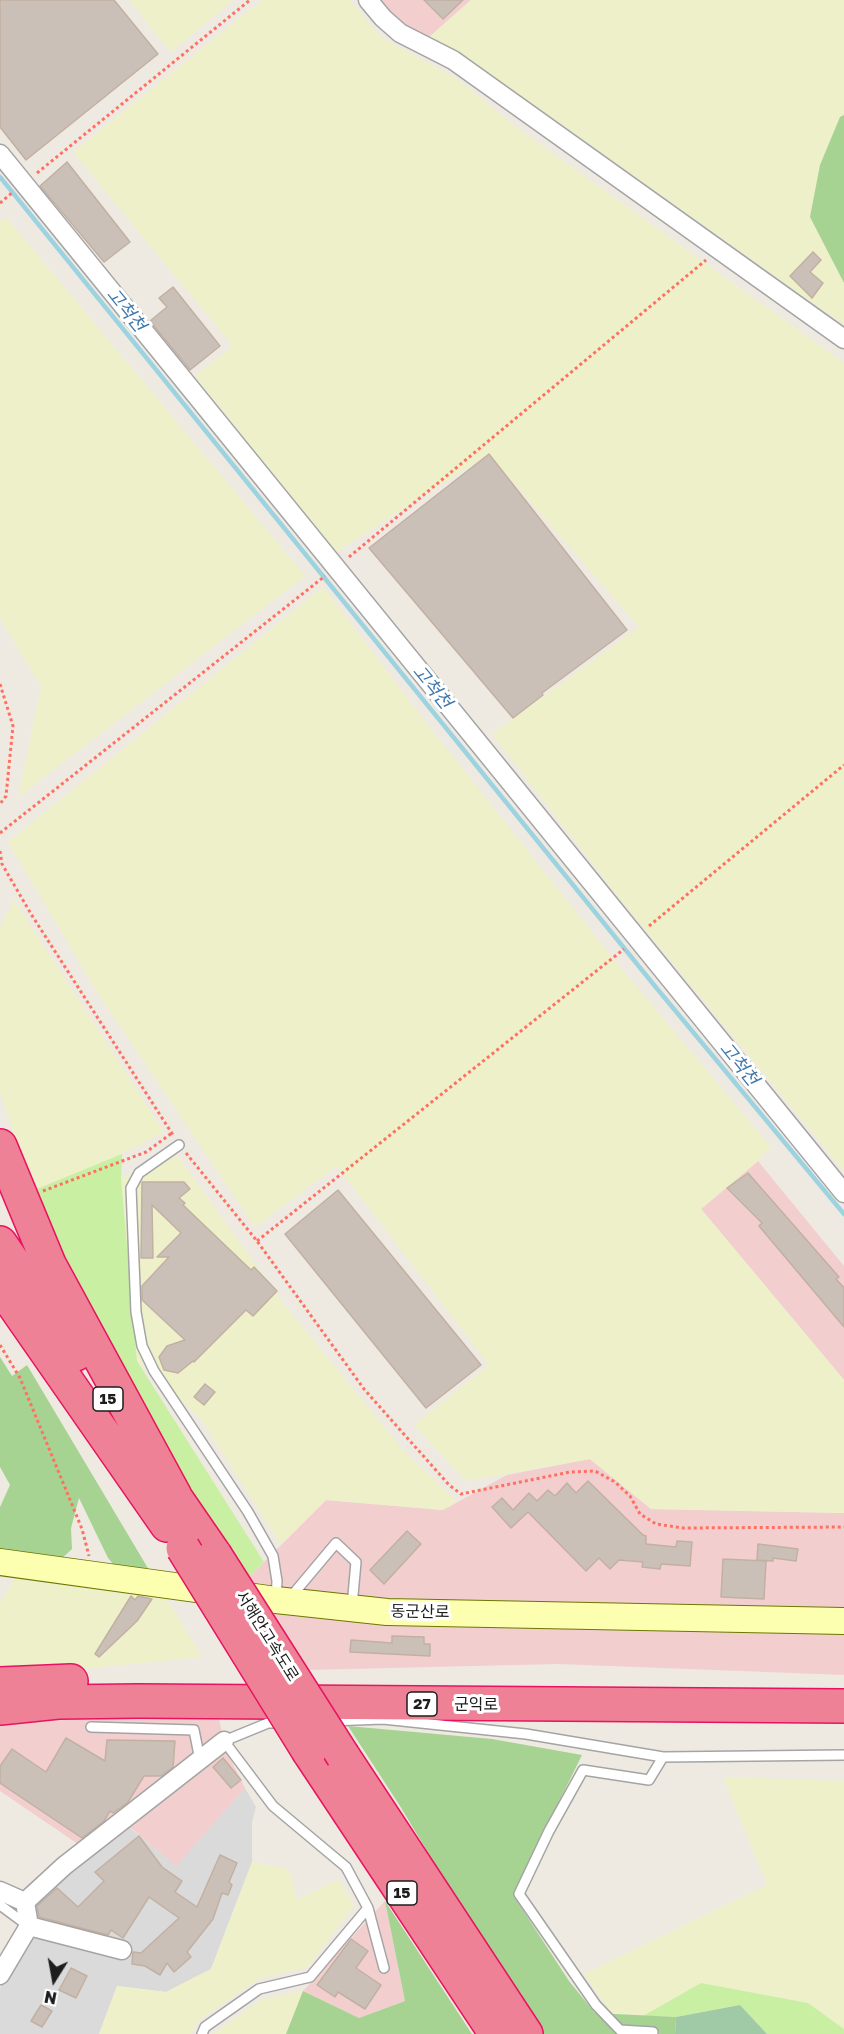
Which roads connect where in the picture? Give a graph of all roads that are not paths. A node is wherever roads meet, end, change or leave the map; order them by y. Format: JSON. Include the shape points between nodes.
{"nodes":[{"id":1,"x":368,"y":0,"type":"edge"},
{"id":2,"x":0,"y":154,"type":"edge"},
{"id":3,"x":844,"y":339,"type":"edge"},
{"id":4,"x":179,"y":1144,"type":"road end"},
{"id":5,"x":0,"y":1146,"type":"edge"},
{"id":6,"x":844,"y":1193,"type":"edge"},
{"id":7,"x":0,"y":1243,"type":"edge"},
{"id":8,"x":0,"y":1285,"type":"edge"},
{"id":9,"x":175,"y":1496,"type":"junction"},
{"id":10,"x":0,"y":1562,"type":"edge"},
{"id":11,"x":282,"y":1600,"type":"junction"},
{"id":12,"x":352,"y":1608,"type":"junction"},
{"id":13,"x":844,"y":1621,"type":"edge"},
{"id":14,"x":0,"y":1684,"type":"edge"},
{"id":15,"x":844,"y":1686,"type":"edge"},
{"id":16,"x":844,"y":1706,"type":"edge"},
{"id":17,"x":0,"y":1708,"type":"edge"},
{"id":18,"x":91,"y":1727,"type":"dead end"},
{"id":19,"x":309,"y":1732,"type":"junction"},
{"id":20,"x":224,"y":1741,"type":"junction"},
{"id":21,"x":844,"y":1755,"type":"edge"},
{"id":22,"x":663,"y":1756,"type":"junction"},
{"id":23,"x":201,"y":1760,"type":"junction"},
{"id":24,"x":0,"y":1891,"type":"edge"},
{"id":25,"x":25,"y":1902,"type":"junction"},
{"id":26,"x":0,"y":1905,"type":"edge"},
{"id":27,"x":368,"y":1908,"type":"junction"},
{"id":28,"x":29,"y":1926,"type":"junction"},
{"id":29,"x":122,"y":1950,"type":"dead end"},
{"id":30,"x":384,"y":1968,"type":"dead end"},
{"id":31,"x":0,"y":1975,"type":"edge"},
{"id":32,"x":653,"y":2032,"type":"dead end"},
{"id":33,"x":202,"y":2034,"type":"edge"},
{"id":34,"x":496,"y":2034,"type":"edge"},
{"id":35,"x":526,"y":2034,"type":"edge"}],
"edges":[{"from":1,"to":3,"type":"street","via":[[400,33],[453,60]]},
{"from":2,"to":6,"type":"street","via":[[634,940]]},
{"from":4,"to":11,"type":"lane","via":[[138,1173],[131,1188],[136,1312],[142,1346],[154,1371],[273,1556]]},
{"from":5,"to":9,"type":"highway","via":[[49,1264]]},
{"from":7,"to":9,"type":"highway","name":"서해안고속도로","number":"15"},
{"from":8,"to":19,"type":"highway","name":"서해안고속도로","number":"15","bridge":true},
{"from":9,"to":35,"type":"highway","name":"서해안고속도로","number":"15","bridge":true},
{"from":10,"to":11,"type":"street","name":"동군산로"},
{"from":11,"to":12,"type":"street","name":"동군산로"},
{"from":11,"to":12,"type":"lane","via":[[336,1543],[356,1562]]},
{"from":12,"to":13,"type":"street","name":"동군산로","via":[[387,1612]]},
{"from":14,"to":15,"type":"highway","name":"군익로","number":"27","via":[[122,1681]]},
{"from":16,"to":17,"type":"highway","name":"군익로","number":"27","via":[[138,1701],[58,1702]]},
{"from":18,"to":23,"type":"lane","via":[[194,1730]]},
{"from":19,"to":20,"type":"lane","via":[[268,1723]]},
{"from":19,"to":22,"type":"lane","via":[[383,1719],[526,1734]]},
{"from":19,"to":34,"type":"highway","name":"서해안고속도로","number":"15"},
{"from":20,"to":23,"type":"street"},
{"from":20,"to":27,"type":"lane","via":[[273,1806],[346,1867]]},
{"from":21,"to":22,"type":"lane"},
{"from":22,"to":32,"type":"lane","via":[[649,1780],[583,1770],[519,1894],[596,2005],[620,2030]]},
{"from":23,"to":25,"type":"street","via":[[64,1866]]},
{"from":24,"to":25,"type":"street"},
{"from":25,"to":28,"type":"street"},
{"from":26,"to":28,"type":"lane"},
{"from":27,"to":30,"type":"lane"},
{"from":27,"to":33,"type":"lane","via":[[310,1977],[259,1989],[205,2027]]},
{"from":28,"to":29,"type":"street"},
{"from":28,"to":31,"type":"street"}]}
